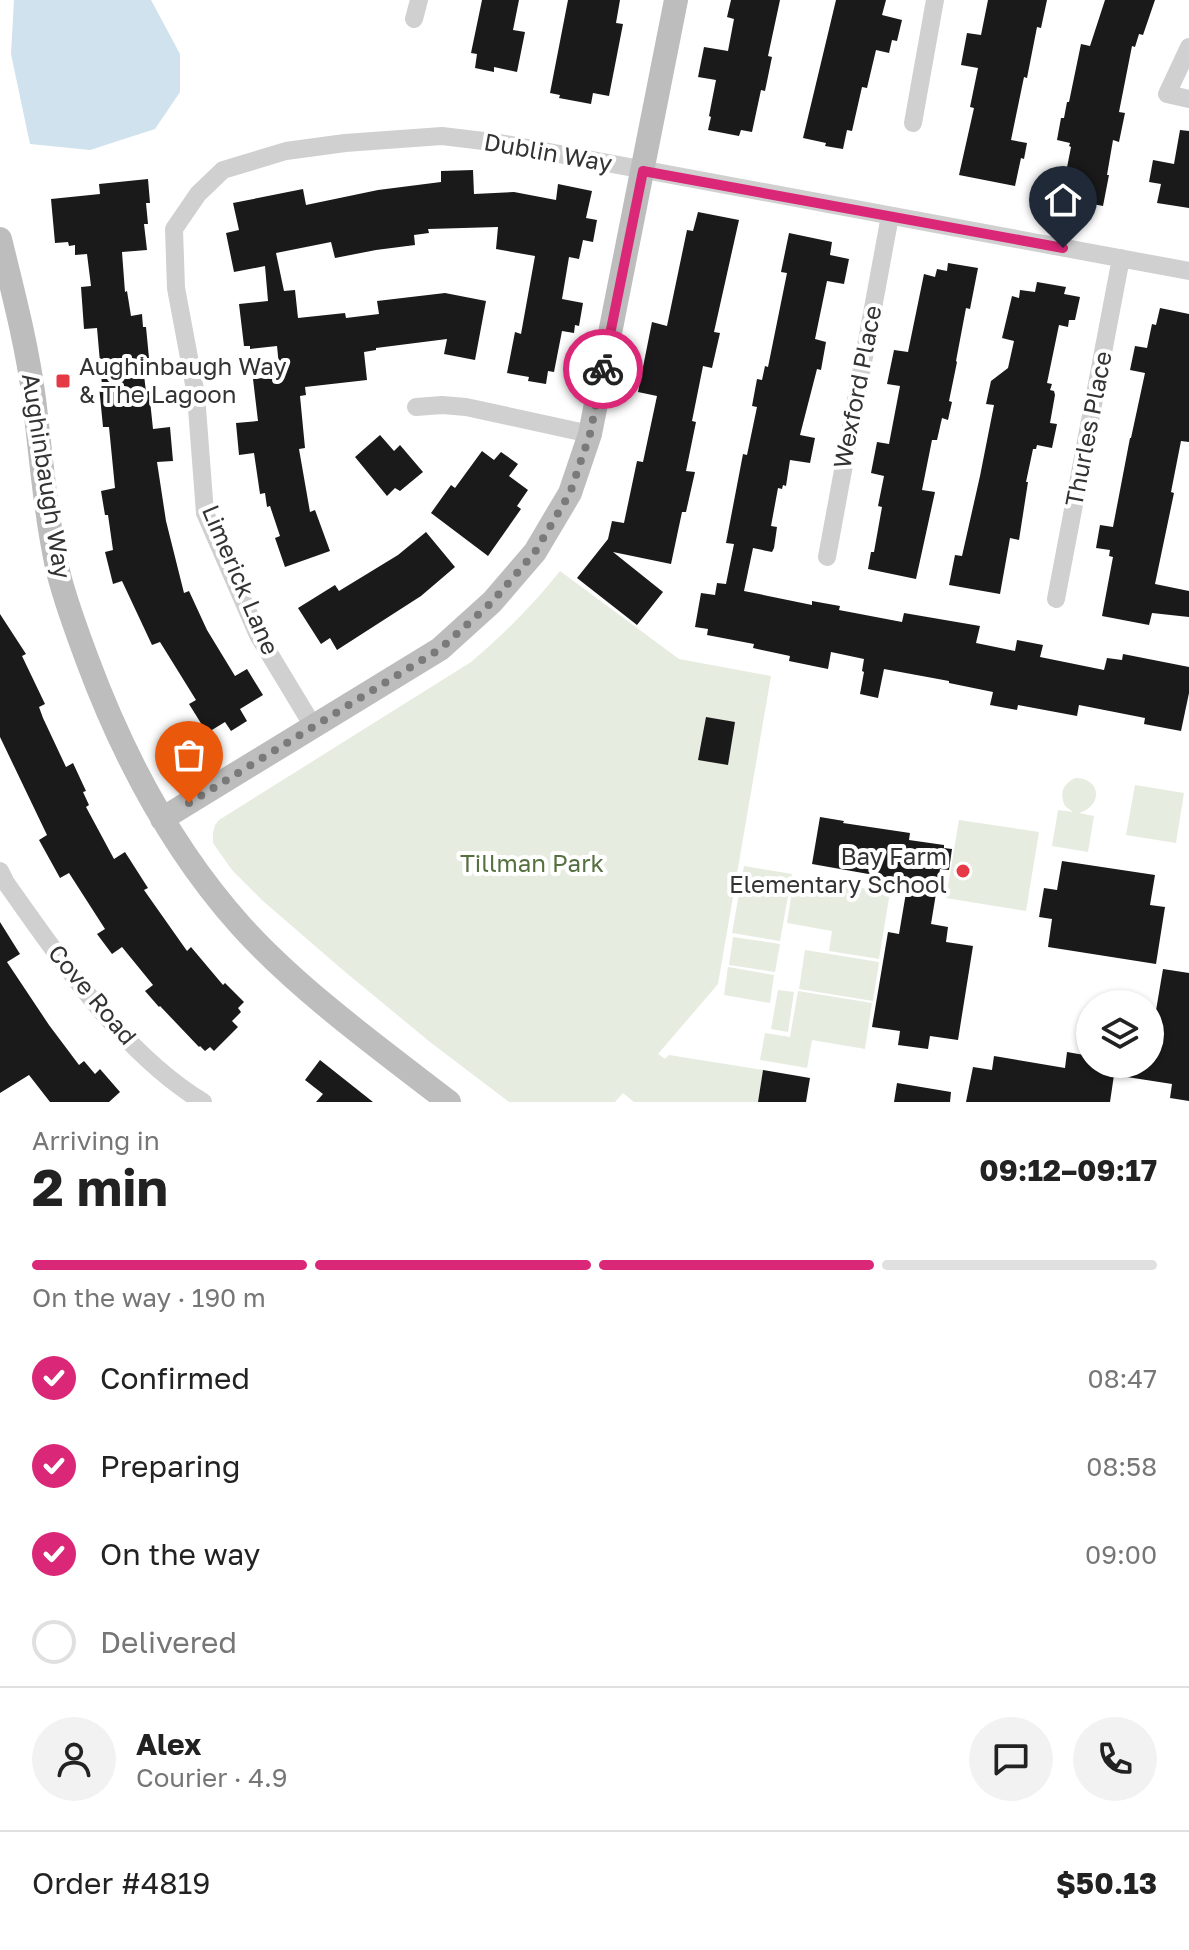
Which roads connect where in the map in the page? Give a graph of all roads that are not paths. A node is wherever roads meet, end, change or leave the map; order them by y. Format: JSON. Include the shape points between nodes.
{"nodes":[{"id":1,"x":419,"y":0,"type":"edge"},
{"id":2,"x":676,"y":0,"type":"edge"},
{"id":3,"x":935,"y":0,"type":"edge"},
{"id":4,"x":414,"y":19,"type":"dead end"},
{"id":5,"x":1189,"y":47,"type":"edge"},
{"id":6,"x":1189,"y":99,"type":"edge"},
{"id":7,"x":913,"y":123,"type":"dead end"},
{"id":8,"x":643,"y":171,"type":"junction"},
{"id":9,"x":198,"y":194,"type":"joint"},
{"id":10,"x":890,"y":216,"type":"junction"},
{"id":11,"x":0,"y":239,"type":"edge"},
{"id":12,"x":1121,"y":258,"type":"junction"},
{"id":13,"x":1189,"y":271,"type":"edge"},
{"id":14,"x":416,"y":407,"type":"dead end"},
{"id":15,"x":590,"y":434,"type":"junction"},
{"id":16,"x":827,"y":557,"type":"dead end"},
{"id":17,"x":1056,"y":599,"type":"dead end"},
{"id":18,"x":313,"y":726,"type":"junction"},
{"id":19,"x":162,"y":819,"type":"junction"},
{"id":20,"x":0,"y":871,"type":"edge"},
{"id":21,"x":203,"y":1102,"type":"edge"},
{"id":22,"x":449,"y":1102,"type":"edge"}],
"edges":[{"from":1,"to":4,"type":"street"},
{"from":2,"to":8,"type":"street"},
{"from":3,"to":7,"type":"street"},
{"from":5,"to":6,"type":"street","via":[[1167,94]]},
{"from":8,"to":9,"type":"street","name":"Dublin Way","via":[[442,136],[286,151],[223,170]]},
{"from":8,"to":10,"type":"street","name":"Dublin Way"},
{"from":8,"to":15,"type":"street"},
{"from":9,"to":18,"type":"street","name":"Limerick Lane","via":[[174,229],[176,288],[196,395],[205,513],[258,635]]},
{"from":10,"to":12,"type":"street","name":"Dublin Way"},
{"from":10,"to":16,"type":"street","name":"Wexford Place"},
{"from":11,"to":19,"type":"street","name":"Aughinbaugh Way","via":[[30,376],[58,569],[104,705]]},
{"from":12,"to":13,"type":"street","name":"Dublin Way"},
{"from":12,"to":17,"type":"street","name":"Thurles Place"},
{"from":14,"to":15,"type":"street","via":[[466,407]]},
{"from":15,"to":18,"type":"street","via":[[556,517],[535,552],[492,602],[440,649]]},
{"from":18,"to":19,"type":"street"},
{"from":19,"to":22,"type":"street","name":"Aughinbaugh Way","via":[[202,878],[280,965]]},
{"from":20,"to":21,"type":"street","name":"Cove Road","via":[[79,986],[138,1050]]}]}
